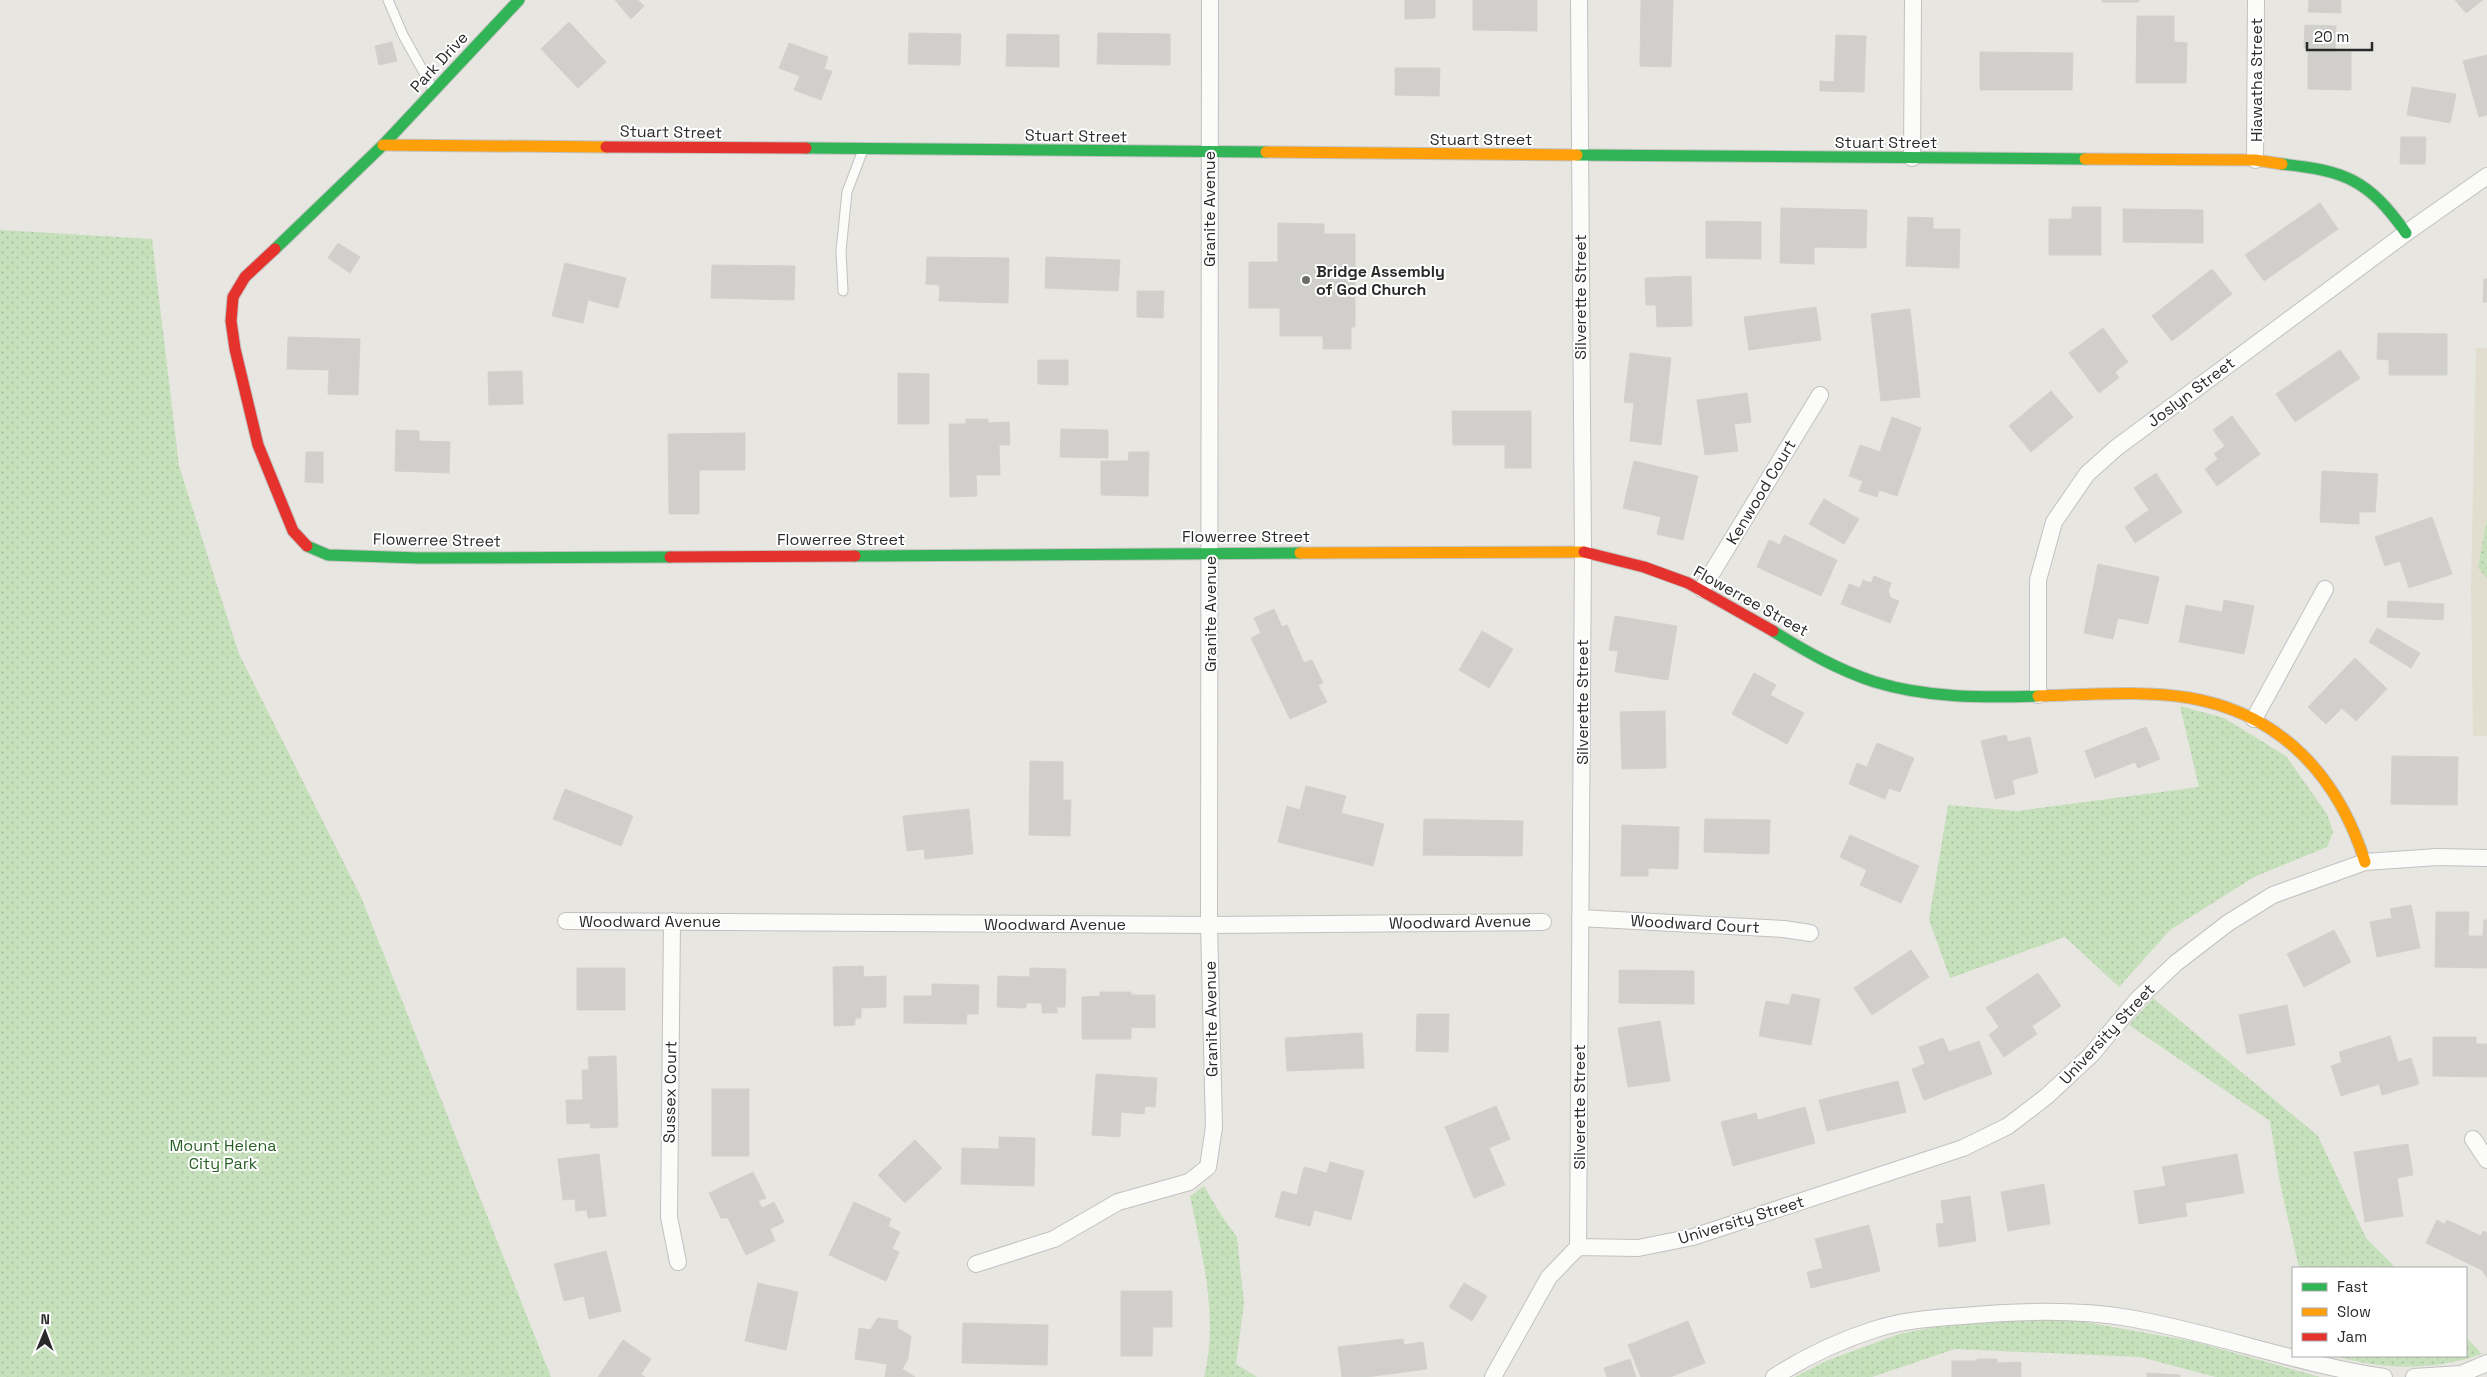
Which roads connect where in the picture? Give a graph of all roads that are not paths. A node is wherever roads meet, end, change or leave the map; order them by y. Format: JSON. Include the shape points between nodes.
{"nodes":[{"id":1,"x":388,"y":0,"type":"edge"},
{"id":2,"x":519,"y":0,"type":"edge"},
{"id":3,"x":1210,"y":0,"type":"edge"},
{"id":4,"x":1579,"y":0,"type":"edge"},
{"id":5,"x":1913,"y":0,"type":"edge"},
{"id":6,"x":2256,"y":0,"type":"edge"},
{"id":7,"x":434,"y":91,"type":"junction"},
{"id":8,"x":383,"y":145,"type":"junction"},
{"id":9,"x":863,"y":150,"type":"junction"},
{"id":10,"x":1208,"y":154,"type":"junction"},
{"id":11,"x":1579,"y":156,"type":"junction"},
{"id":12,"x":1912,"y":158,"type":"junction"},
{"id":13,"x":2255,"y":160,"type":"junction"},
{"id":14,"x":2487,"y":176,"type":"edge"},
{"id":15,"x":2406,"y":232,"type":"junction"},
{"id":16,"x":245,"y":277,"type":"joint"},
{"id":17,"x":843,"y":291,"type":"dead end"},
{"id":18,"x":1820,"y":395,"type":"dead end"},
{"id":19,"x":1211,"y":552,"type":"junction"},
{"id":20,"x":1583,"y":552,"type":"junction"},
{"id":21,"x":1702,"y":589,"type":"junction"},
{"id":22,"x":2325,"y":589,"type":"dead end"},
{"id":23,"x":2038,"y":695,"type":"junction"},
{"id":24,"x":2254,"y":719,"type":"junction"},
{"id":25,"x":2487,"y":858,"type":"edge"},
{"id":26,"x":2365,"y":862,"type":"junction"},
{"id":27,"x":1580,"y":918,"type":"junction"},
{"id":28,"x":566,"y":921,"type":"dead end"},
{"id":29,"x":672,"y":921,"type":"junction"},
{"id":30,"x":1543,"y":922,"type":"dead end"},
{"id":31,"x":1209,"y":925,"type":"junction"},
{"id":32,"x":1810,"y":933,"type":"dead end"},
{"id":33,"x":2473,"y":1139,"type":"dead end"},
{"id":34,"x":2487,"y":1160,"type":"edge"},
{"id":35,"x":1578,"y":1247,"type":"junction"},
{"id":36,"x":678,"y":1262,"type":"dead end"},
{"id":37,"x":976,"y":1264,"type":"dead end"},
{"id":38,"x":2487,"y":1363,"type":"edge"},
{"id":39,"x":2462,"y":1375,"type":"edge"},
{"id":40,"x":1493,"y":1377,"type":"edge"},
{"id":41,"x":1774,"y":1377,"type":"edge"},
{"id":42,"x":2384,"y":1377,"type":"edge"},
{"id":43,"x":2414,"y":1377,"type":"edge"}],
"edges":[{"from":1,"to":7,"type":"lane"},
{"from":2,"to":7,"type":"street","name":"Park Drive"},
{"from":3,"to":10,"type":"street","name":"Granite Avenue"},
{"from":4,"to":11,"type":"street","name":"Silverette Street"},
{"from":5,"to":12,"type":"street"},
{"from":6,"to":13,"type":"street","name":"Hiawatha Street"},
{"from":7,"to":8,"type":"street","name":"Park Drive"},
{"from":8,"to":9,"type":"street","name":"Stuart Street"},
{"from":8,"to":16,"type":"street","name":"Park Drive"},
{"from":9,"to":10,"type":"street","name":"Stuart Street"},
{"from":9,"to":17,"type":"lane","via":[[847,192],[841,251]]},
{"from":10,"to":11,"type":"street","name":"Stuart Street"},
{"from":10,"to":19,"type":"street","name":"Granite Avenue"},
{"from":11,"to":12,"type":"street","name":"Stuart Street"},
{"from":11,"to":20,"type":"street","name":"Silverette Street"},
{"from":12,"to":13,"type":"street","name":"Stuart Street"},
{"from":13,"to":15,"type":"street","name":"Stuart Street","via":[[2337,172],[2366,189],[2392,211]]},
{"from":14,"to":15,"type":"street","name":"Joslyn Street"},
{"from":15,"to":23,"type":"street","name":"Joslyn Street","via":[[2116,448],[2088,474],[2054,522],[2038,580]]},
{"from":16,"to":19,"type":"street","name":"Flowerree Street","via":[[233,297],[230,321],[258,445],[292,531],[310,548],[328,554],[419,558]]},
{"from":18,"to":21,"type":"street","name":"Kenwood Court"},
{"from":19,"to":20,"type":"street","name":"Flowerree Street"},
{"from":19,"to":31,"type":"street","name":"Granite Avenue"},
{"from":20,"to":21,"type":"street","name":"Flowerree Street","via":[[1666,574]]},
{"from":20,"to":27,"type":"street","name":"Silverette Street"},
{"from":21,"to":23,"type":"street","name":"Flowerree Street","via":[[1831,664],[1874,681],[1944,695]]},
{"from":22,"to":24,"type":"street"},
{"from":23,"to":24,"type":"street","name":"Flowerree Street","via":[[2188,698]]},
{"from":24,"to":26,"type":"street","name":"Flowerree Street","via":[[2298,749],[2324,777],[2356,829]]},
{"from":25,"to":26,"type":"street","name":"University Street","via":[[2437,857]]},
{"from":26,"to":35,"type":"street","name":"University Street","via":[[2273,895],[2228,923],[2183,957],[2144,993],[2091,1055],[2047,1096],[2008,1126],[1963,1148],[1693,1237],[1638,1248]]},
{"from":27,"to":32,"type":"street","name":"Woodward Court"},
{"from":27,"to":35,"type":"street","name":"Silverette Street"},
{"from":28,"to":29,"type":"street","name":"Woodward Avenue"},
{"from":29,"to":31,"type":"street","name":"Woodward Avenue"},
{"from":29,"to":36,"type":"street","name":"Sussex Court","via":[[669,1217]]},
{"from":30,"to":31,"type":"street","name":"Woodward Avenue"},
{"from":31,"to":37,"type":"street","name":"Granite Avenue","via":[[1214,1127],[1208,1167],[1189,1182],[1118,1202],[1054,1239]]},
{"from":33,"to":34,"type":"street"},
{"from":35,"to":40,"type":"street","via":[[1549,1278]]},
{"from":38,"to":39,"type":"street"},
{"from":39,"to":43,"type":"street"},
{"from":41,"to":42,"type":"street","via":[[1799,1361],[1877,1328],[1928,1318],[2027,1310],[2128,1318],[2346,1372]]}]}
